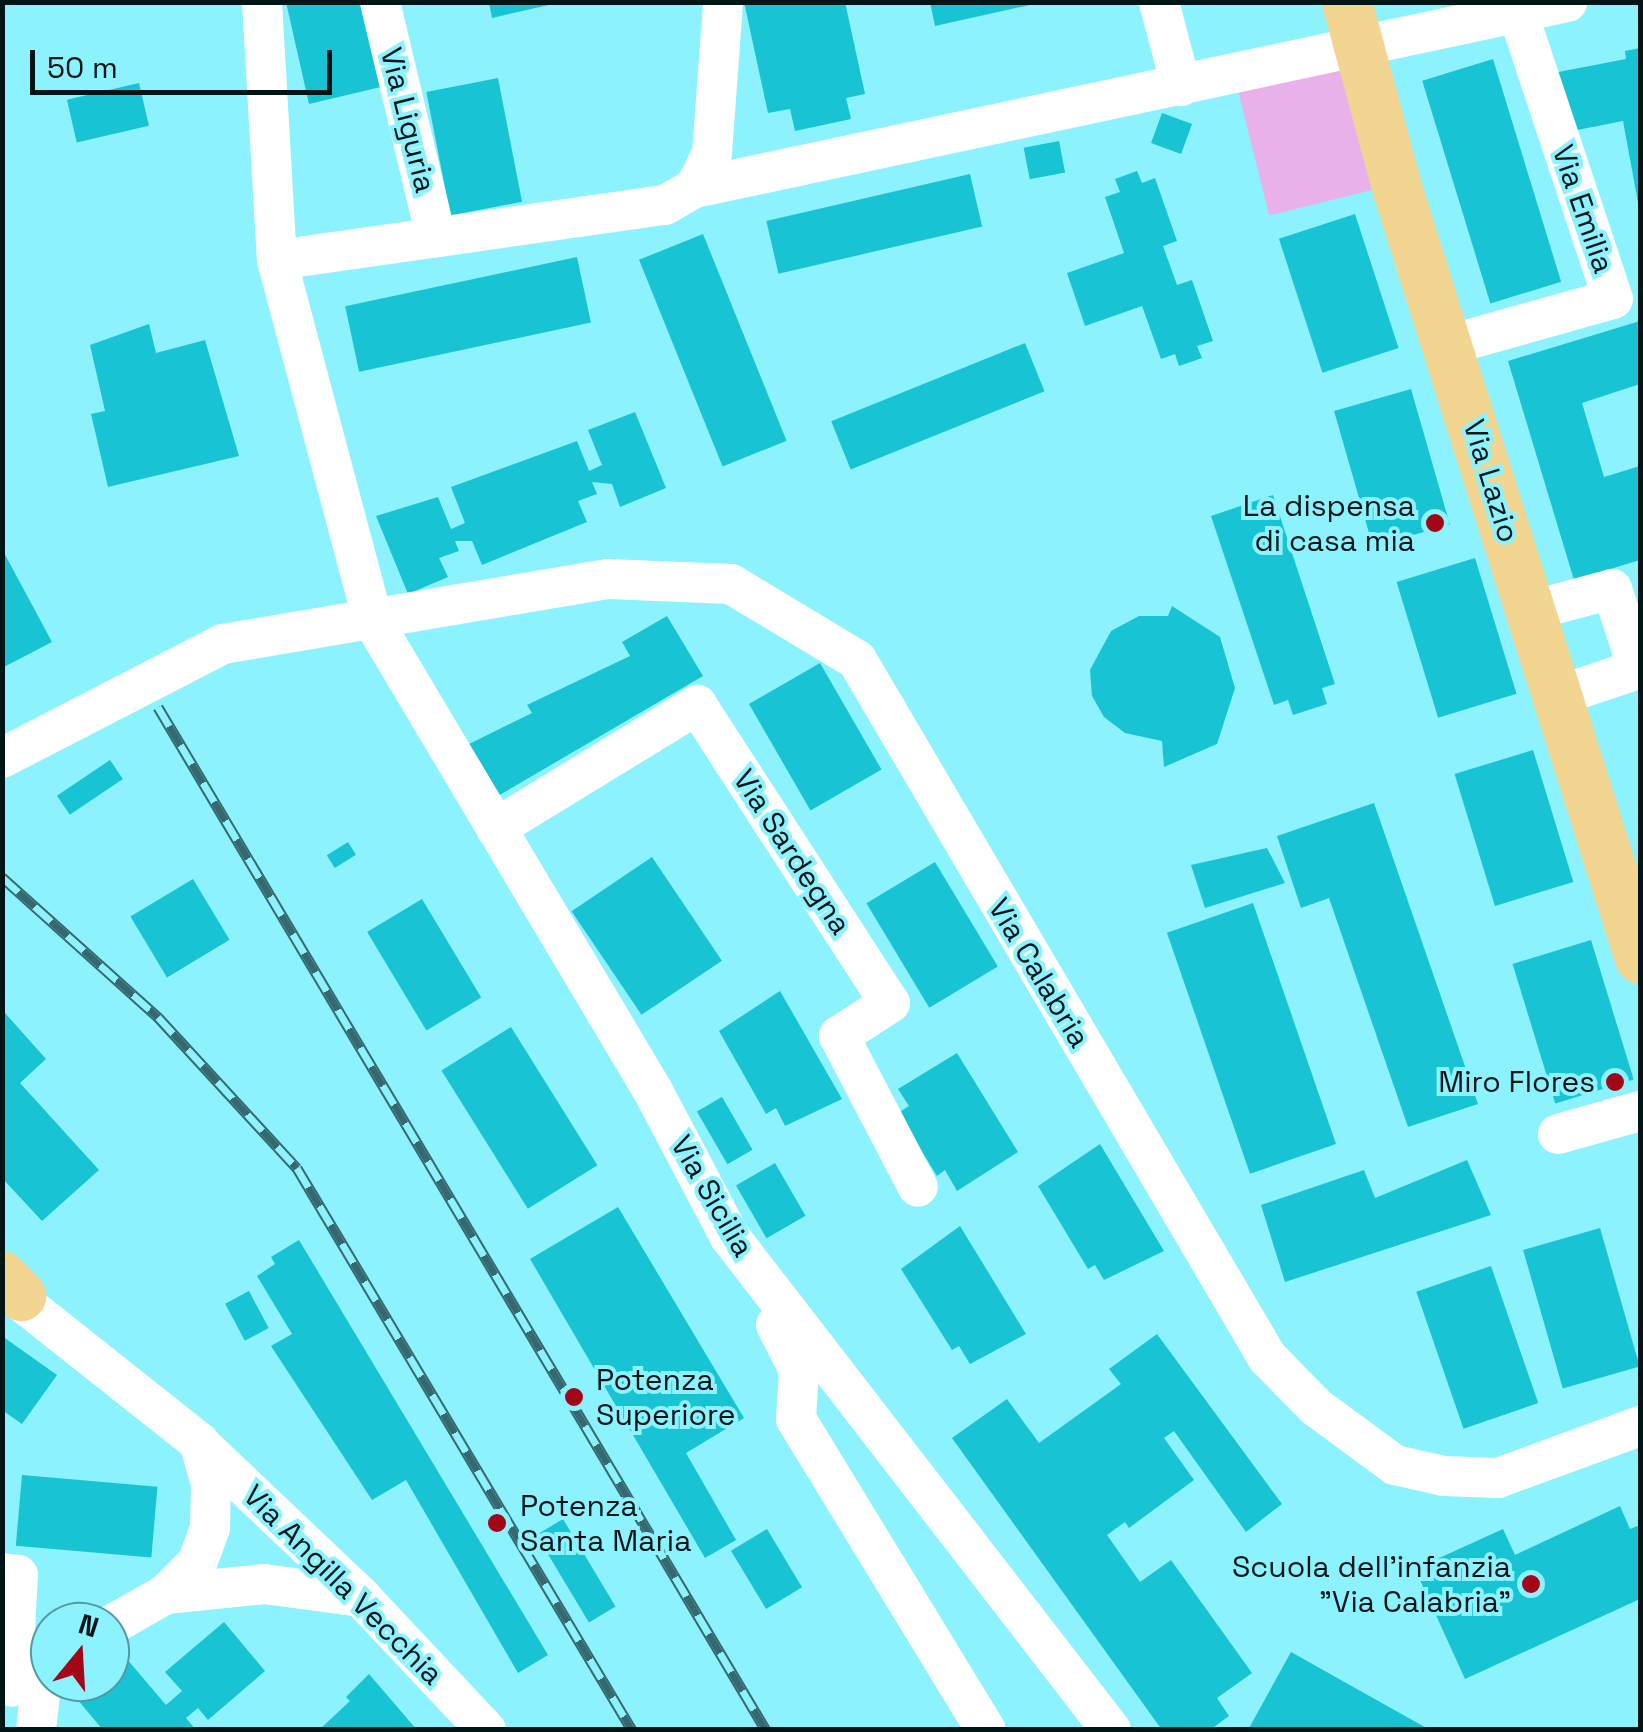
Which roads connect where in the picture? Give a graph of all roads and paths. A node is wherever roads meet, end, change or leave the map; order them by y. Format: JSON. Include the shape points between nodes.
{"nodes":[{"id":1,"x":262,"y":2,"type":"edge"},
{"id":2,"x":380,"y":2,"type":"edge"},
{"id":3,"x":723,"y":2,"type":"edge"},
{"id":4,"x":1159,"y":2,"type":"edge"},
{"id":5,"x":1567,"y":2,"type":"edge"},
{"id":6,"x":1518,"y":14,"type":"junction"},
{"id":7,"x":1353,"y":25,"type":"edge"},
{"id":8,"x":1181,"y":86,"type":"junction"},
{"id":9,"x":680,"y":196,"type":"junction"},
{"id":10,"x":436,"y":237,"type":"junction"},
{"id":11,"x":277,"y":260,"type":"junction"},
{"id":12,"x":1448,"y":345,"type":"junction"},
{"id":13,"x":1626,"y":584,"type":"edge"},
{"id":14,"x":1530,"y":612,"type":"junction"},
{"id":15,"x":373,"y":621,"type":"junction"},
{"id":16,"x":1555,"y":697,"type":"junction"},
{"id":17,"x":2,"y":758,"type":"edge"},
{"id":18,"x":496,"y":828,"type":"junction"},
{"id":19,"x":1640,"y":959,"type":"edge"},
{"id":20,"x":1640,"y":1110,"type":"edge"},
{"id":21,"x":1558,"y":1134,"type":"dead end"},
{"id":22,"x":918,"y":1187,"type":"dead end"},
{"id":23,"x":730,"y":1237,"type":"junction"},
{"id":24,"x":9,"y":1286,"type":"edge"},
{"id":25,"x":1640,"y":1426,"type":"edge"},
{"id":26,"x":198,"y":1442,"type":"junction"},
{"id":27,"x":10,"y":1574,"type":"edge"},
{"id":28,"x":166,"y":1594,"type":"junction"},
{"id":29,"x":361,"y":1597,"type":"junction"},
{"id":30,"x":130,"y":1615,"type":"edge"},
{"id":31,"x":27,"y":1678,"type":"edge"},
{"id":32,"x":36,"y":1730,"type":"edge"},
{"id":33,"x":486,"y":1730,"type":"edge"},
{"id":34,"x":986,"y":1730,"type":"edge"},
{"id":35,"x":1112,"y":1730,"type":"edge"}],
"edges":[{"from":1,"to":11,"type":"street","name":"Via Sicilia"},
{"from":2,"to":10,"type":"street","name":"Via Liguria"},
{"from":3,"to":9,"type":"street","via":[[712,153]]},
{"from":4,"to":8,"type":"street"},
{"from":5,"to":6,"type":"street"},
{"from":6,"to":7,"type":"street"},
{"from":6,"to":12,"type":"street","name":"Via Emilia","via":[[1613,299]]},
{"from":7,"to":8,"type":"street"},
{"from":7,"to":12,"type":"main road","name":"Via Lazio"},
{"from":8,"to":9,"type":"street"},
{"from":9,"to":10,"type":"street"},
{"from":10,"to":11,"type":"street"},
{"from":11,"to":15,"type":"street","name":"Via Sicilia"},
{"from":12,"to":14,"type":"main road","name":"Via Lazio"},
{"from":13,"to":14,"type":"street"},
{"from":13,"to":16,"type":"street","via":[[1638,669]]},
{"from":14,"to":16,"type":"main road","name":"Via Lazio"},
{"from":15,"to":17,"type":"street","name":"Via Calabria","via":[[223,644]]},
{"from":15,"to":18,"type":"street","name":"Via Sicilia"},
{"from":15,"to":25,"type":"street","name":"Via Calabria","via":[[608,579],[731,584],[856,660],[1267,1357],[1316,1406],[1395,1465],[1444,1476],[1498,1478]]},
{"from":16,"to":19,"type":"main road","name":"Via Lazio"},
{"from":18,"to":22,"type":"street","name":"Via Sardegna","via":[[698,705],[890,1002],[839,1036]]},
{"from":18,"to":23,"type":"street","name":"Via Sicilia","via":[[653,1091]]},
{"from":20,"to":21,"type":"street"},
{"from":23,"to":34,"type":"street","via":[[800,1370],[796,1420]]},
{"from":23,"to":35,"type":"street","name":"Via Sicilia"},
{"from":24,"to":26,"type":"street","name":"Via Angilla Vecchia"},
{"from":26,"to":28,"type":"street","via":[[212,1484],[210,1528],[198,1564]]},
{"from":26,"to":29,"type":"street","name":"Via Angilla Vecchia"},
{"from":27,"to":31,"type":"street"},
{"from":28,"to":29,"type":"street","via":[[264,1584]]},
{"from":28,"to":30,"type":"street"},
{"from":29,"to":33,"type":"street","name":"Via Angilla Vecchia"},
{"from":31,"to":32,"type":"street"}]}
